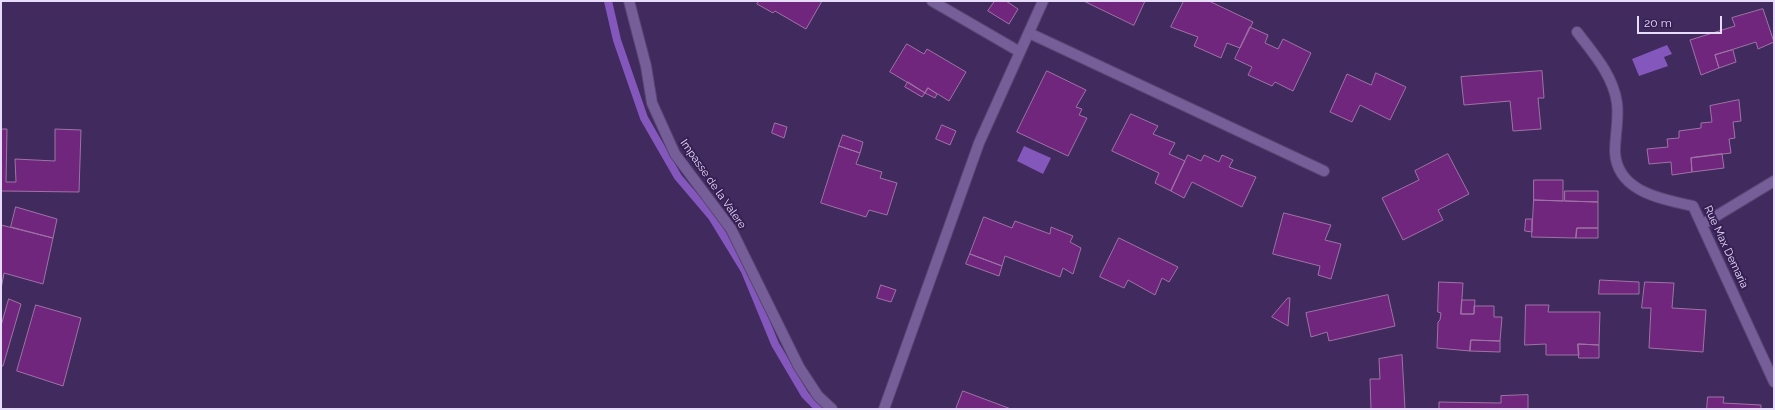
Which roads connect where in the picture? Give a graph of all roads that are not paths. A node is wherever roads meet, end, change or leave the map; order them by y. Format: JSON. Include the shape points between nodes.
{"nodes":[{"id":1,"x":629,"y":1,"type":"edge"},
{"id":2,"x":932,"y":1,"type":"edge"},
{"id":3,"x":1043,"y":1,"type":"edge"},
{"id":4,"x":1029,"y":32,"type":"junction"},
{"id":5,"x":1577,"y":32,"type":"dead end"},
{"id":6,"x":1020,"y":52,"type":"junction"},
{"id":7,"x":1324,"y":171,"type":"dead end"},
{"id":8,"x":1774,"y":181,"type":"edge"},
{"id":9,"x":1703,"y":224,"type":"junction"},
{"id":10,"x":1774,"y":382,"type":"edge"},
{"id":11,"x":832,"y":409,"type":"edge"},
{"id":12,"x":884,"y":409,"type":"edge"}],
"edges":[{"from":1,"to":11,"type":"street","name":"Impasse de la Valere","via":[[646,66],[652,103],[675,154],[731,229],[799,367],[818,396]]},
{"from":2,"to":6,"type":"street"},
{"from":3,"to":4,"type":"street"},
{"from":4,"to":6,"type":"street"},
{"from":4,"to":7,"type":"street"},
{"from":5,"to":9,"type":"street","name":"Rue Max Demaria","via":[[1611,82],[1618,124],[1615,152],[1619,171],[1637,190],[1693,206]]},
{"from":6,"to":12,"type":"street","via":[[978,143]]},
{"from":8,"to":9,"type":"street"},
{"from":9,"to":10,"type":"street","name":"Rue Max Demaria"}]}
